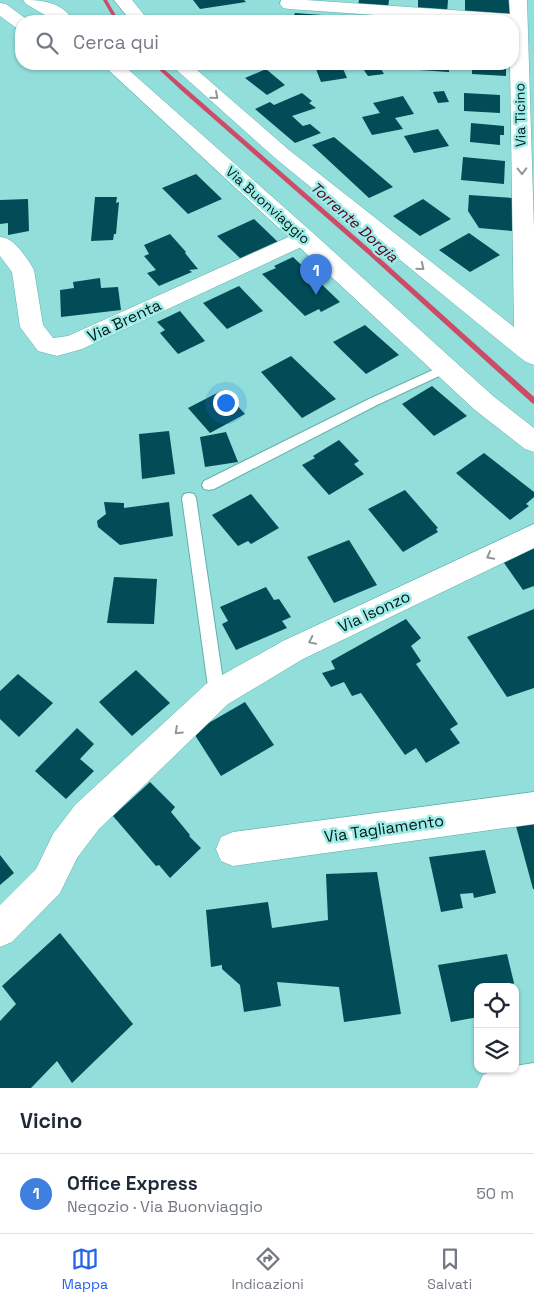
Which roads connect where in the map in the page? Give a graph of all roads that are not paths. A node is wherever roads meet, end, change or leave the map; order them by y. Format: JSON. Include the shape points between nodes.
{"nodes":[{"id":1,"x":32,"y":0,"type":"edge"},
{"id":2,"x":123,"y":0,"type":"edge"},
{"id":3,"x":290,"y":0,"type":"edge"},
{"id":4,"x":518,"y":0,"type":"edge"},
{"id":5,"x":0,"y":8,"type":"edge"},
{"id":6,"x":59,"y":12,"type":"edge"},
{"id":7,"x":135,"y":15,"type":"edge"},
{"id":8,"x":446,"y":15,"type":"edge"},
{"id":9,"x":518,"y":15,"type":"edge"},
{"id":10,"x":15,"y":19,"type":"edge"},
{"id":11,"x":519,"y":48,"type":"edge"},
{"id":12,"x":118,"y":70,"type":"edge"},
{"id":13,"x":186,"y":70,"type":"edge"},
{"id":14,"x":304,"y":237,"type":"junction"},
{"id":15,"x":2,"y":244,"type":"dead end"},
{"id":16,"x":530,"y":353,"type":"edge"},
{"id":17,"x":446,"y":368,"type":"junction"},
{"id":18,"x":534,"y":442,"type":"edge"},
{"id":19,"x":209,"y":485,"type":"dead end"},
{"id":20,"x":189,"y":498,"type":"dead end"},
{"id":21,"x":534,"y":535,"type":"edge"},
{"id":22,"x":218,"y":694,"type":"junction"},
{"id":23,"x":534,"y":808,"type":"edge"},
{"id":24,"x":233,"y":849,"type":"dead end"},
{"id":25,"x":0,"y":930,"type":"edge"},
{"id":26,"x":534,"y":1082,"type":"edge"},
{"id":27,"x":496,"y":1088,"type":"edge"}],
"edges":[{"from":1,"to":6,"type":"street"},
{"from":2,"to":7,"type":"street"},
{"from":3,"to":8,"type":"street","via":[[289,4]]},
{"from":4,"to":9,"type":"street","name":"Via Ticino"},
{"from":5,"to":10,"type":"street"},
{"from":11,"to":16,"type":"street","name":"Via Ticino","one_way":true},
{"from":12,"to":14,"type":"street","name":"Via Buonviaggio"},
{"from":13,"to":16,"type":"street","one_way":true,"via":[[282,154]]},
{"from":14,"to":15,"type":"street","name":"Via Brenta","via":[[81,340],[57,347],[46,345],[32,327],[23,270]]},
{"from":14,"to":17,"type":"street","name":"Via Buonviaggio"},
{"from":17,"to":18,"type":"street","name":"Via Buonviaggio"},
{"from":17,"to":19,"type":"lane"},
{"from":20,"to":22,"type":"lane"},
{"from":21,"to":22,"type":"street","name":"Via Isonzo","one_way":true,"via":[[292,650]]},
{"from":22,"to":25,"type":"street","name":"Via Isonzo","one_way":true,"via":[[87,817],[65,846],[48,881]]},
{"from":23,"to":24,"type":"street","name":"Via Tagliamento"},
{"from":26,"to":27,"type":"street"}]}
